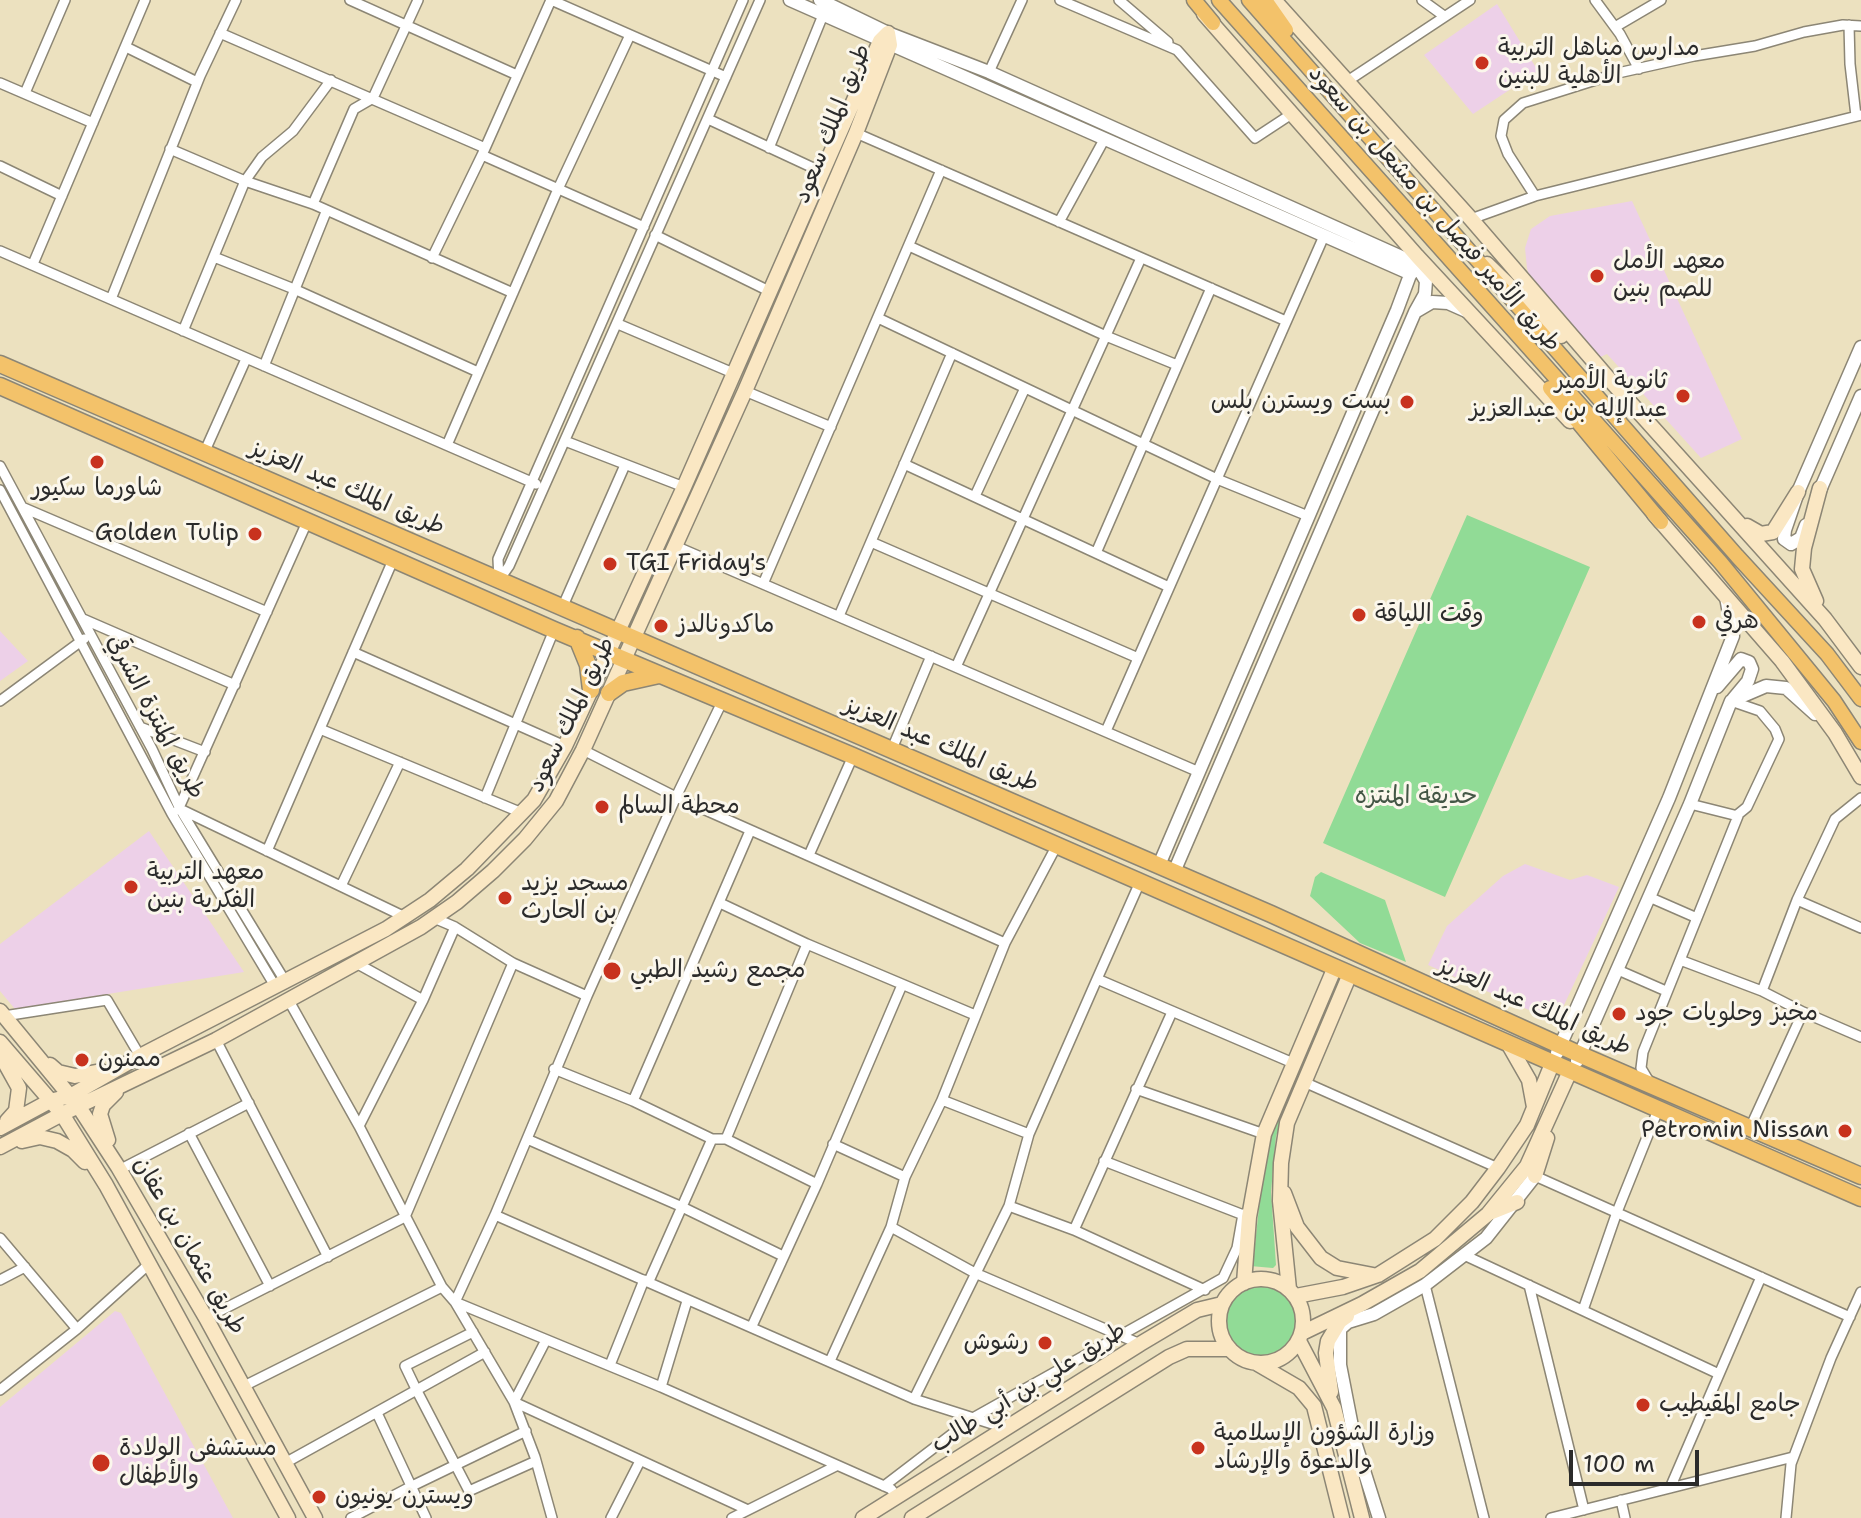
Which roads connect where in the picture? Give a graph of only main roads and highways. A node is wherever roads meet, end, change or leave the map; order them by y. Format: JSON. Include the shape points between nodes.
{"nodes":[{"id":1,"x":1192,"y":0,"type":"edge"},
{"id":2,"x":1219,"y":0,"type":"edge"},
{"id":3,"x":1249,"y":0,"type":"edge"},
{"id":4,"x":1265,"y":0,"type":"edge"},
{"id":5,"x":1274,"y":0,"type":"edge"},
{"id":6,"x":1339,"y":101,"type":"junction"},
{"id":7,"x":1454,"y":233,"type":"junction"},
{"id":8,"x":1440,"y":250,"type":"junction"},
{"id":9,"x":0,"y":364,"type":"edge"},
{"id":10,"x":1609,"y":379,"type":"junction"},
{"id":11,"x":0,"y":386,"type":"edge"},
{"id":12,"x":1820,"y":488,"type":"road end"},
{"id":13,"x":1798,"y":492,"type":"road end"},
{"id":14,"x":1733,"y":517,"type":"junction"},
{"id":15,"x":1661,"y":522,"type":"junction"},
{"id":16,"x":1825,"y":619,"type":"junction"},
{"id":17,"x":616,"y":631,"type":"junction"},
{"id":18,"x":577,"y":638,"type":"junction"},
{"id":19,"x":634,"y":638,"type":"junction"},
{"id":20,"x":607,"y":651,"type":"junction"},
{"id":21,"x":624,"y":658,"type":"junction"},
{"id":22,"x":1861,"y":667,"type":"edge"},
{"id":23,"x":662,"y":675,"type":"junction"},
{"id":24,"x":591,"y":690,"type":"junction"},
{"id":25,"x":609,"y":693,"type":"junction"},
{"id":26,"x":1861,"y":699,"type":"edge"},
{"id":27,"x":1861,"y":742,"type":"edge"},
{"id":28,"x":1861,"y":777,"type":"edge"},
{"id":29,"x":1342,"y":970,"type":"junction"},
{"id":30,"x":2,"y":1014,"type":"edge"},
{"id":31,"x":0,"y":1042,"type":"edge"},
{"id":32,"x":1509,"y":1045,"type":"junction"},
{"id":33,"x":32,"y":1049,"type":"junction"},
{"id":34,"x":0,"y":1054,"type":"edge"},
{"id":35,"x":136,"y":1059,"type":"junction"},
{"id":36,"x":1552,"y":1064,"type":"junction"},
{"id":37,"x":1570,"y":1071,"type":"junction"},
{"id":38,"x":122,"y":1085,"type":"junction"},
{"id":39,"x":50,"y":1101,"type":"junction"},
{"id":40,"x":74,"y":1101,"type":"junction"},
{"id":41,"x":1534,"y":1107,"type":"junction"},
{"id":42,"x":1553,"y":1111,"type":"junction"},
{"id":43,"x":62,"y":1114,"type":"junction"},
{"id":44,"x":0,"y":1127,"type":"edge"},
{"id":45,"x":3,"y":1146,"type":"edge"},
{"id":46,"x":118,"y":1168,"type":"junction"},
{"id":47,"x":1535,"y":1176,"type":"road end"},
{"id":48,"x":1861,"y":1176,"type":"edge"},
{"id":49,"x":106,"y":1185,"type":"junction"},
{"id":50,"x":1280,"y":1185,"type":"junction"},
{"id":51,"x":1861,"y":1198,"type":"edge"},
{"id":52,"x":1517,"y":1202,"type":"road end"},
{"id":53,"x":1488,"y":1214,"type":"junction"},
{"id":54,"x":1378,"y":1275,"type":"junction"},
{"id":55,"x":1422,"y":1278,"type":"junction"},
{"id":56,"x":1244,"y":1283,"type":"junction"},
{"id":57,"x":1292,"y":1293,"type":"junction"},
{"id":58,"x":1222,"y":1304,"type":"junction"},
{"id":59,"x":1362,"y":1304,"type":"junction"},
{"id":60,"x":1348,"y":1322,"type":"road end"},
{"id":61,"x":1301,"y":1337,"type":"junction"},
{"id":62,"x":1230,"y":1349,"type":"junction"},
{"id":63,"x":1256,"y":1363,"type":"junction"},
{"id":64,"x":1334,"y":1408,"type":"junction"},
{"id":65,"x":933,"y":1513,"type":"edge"},
{"id":66,"x":288,"y":1518,"type":"edge"},
{"id":67,"x":315,"y":1518,"type":"edge"},
{"id":68,"x":863,"y":1518,"type":"edge"},
{"id":69,"x":914,"y":1518,"type":"edge"},
{"id":70,"x":1342,"y":1518,"type":"edge"},
{"id":71,"x":1362,"y":1518,"type":"edge"}],
"edges":[{"from":1,"to":15,"type":"main road","via":[[1381,216],[1414,264],[1468,312]]},
{"from":2,"to":8,"type":"main road","name":"طريق الأمير فيصل بن مشعل بن سعود"},
{"from":3,"to":6,"type":"main road","name":"طريق الأمير فيصل بن مشعل بن سعود"},
{"from":4,"to":6,"type":"main road"},
{"from":5,"to":10,"type":"main road","name":"طريق الأمير فيصل بن مشعل بن سعود"},
{"from":6,"to":7,"type":"main road","name":"طريق الأمير فيصل بن مشعل بن سعود"},
{"from":7,"to":10,"type":"main road"},
{"from":7,"to":26,"type":"main road","name":"طريق الأمير فيصل بن مشعل بن سعود"},
{"from":8,"to":15,"type":"main road","via":[[1476,302]]},
{"from":8,"to":27,"type":"main road","name":"طريق الأمير فيصل بن مشعل بن سعود","via":[[1721,563]]},
{"from":9,"to":17,"type":"highway","name":"طريق الملك عبد العزيز"},
{"from":10,"to":14,"type":"main road","name":"طريق الأمير فيصل بن مشعل بن سعود"},
{"from":11,"to":18,"type":"highway","name":"طريق الملك عبد العزيز"},
{"from":12,"to":16,"type":"main road","via":[[1802,569]]},
{"from":13,"to":14,"type":"main road","via":[[1769,534]]},
{"from":14,"to":16,"type":"main road","name":"طريق الأمير فيصل بن مشعل بن سعود"},
{"from":15,"to":28,"type":"main road","via":[[1782,661]]},
{"from":16,"to":22,"type":"main road","name":"طريق الأمير فيصل بن مشعل بن سعود"},
{"from":17,"to":19,"type":"highway","name":"طريق الملك عبد العزيز"},
{"from":17,"to":19,"type":"main road","name":"طريق الملك سعود","via":[[886,40],[856,133]]},
{"from":17,"to":20,"type":"main road","name":"طريق الملك سعود"},
{"from":18,"to":20,"type":"highway","name":"طريق الملك عبد العزيز"},
{"from":18,"to":24,"type":"highway"},
{"from":19,"to":21,"type":"main road","name":"طريق الملك سعود"},
{"from":19,"to":48,"type":"highway","name":"طريق الملك عبد العزيز"},
{"from":20,"to":21,"type":"highway","name":"طريق الملك عبد العزيز"},
{"from":20,"to":24,"type":"main road","name":"طريق الملك سعود"},
{"from":21,"to":23,"type":"highway","name":"طريق الملك عبد العزيز"},
{"from":21,"to":25,"type":"main road","name":"طريق الملك سعود"},
{"from":23,"to":25,"type":"highway","via":[[623,683]]},
{"from":23,"to":29,"type":"highway","name":"طريق الملك عبد العزيز"},
{"from":24,"to":35,"type":"main road","name":"طريق الملك سعود","via":[[534,800],[430,900]]},
{"from":25,"to":38,"type":"main road","name":"طريق الملك سعود","via":[[556,801],[525,839],[457,902],[289,1001]]},
{"from":29,"to":32,"type":"highway","name":"طريق الملك عبد العزيز"},
{"from":29,"to":50,"type":"main road","via":[[1287,1123]]},
{"from":29,"to":56,"type":"main road","via":[[1293,1063],[1264,1134],[1246,1216]]},
{"from":30,"to":33,"type":"main road","name":"طريق عثمان بن عفان"},
{"from":31,"to":39,"type":"main road","name":"طريق عثمان بن عفان"},
{"from":32,"to":36,"type":"highway","name":"طريق الملك عبد العزيز"},
{"from":32,"to":41,"type":"main road","via":[[1529,1080]]},
{"from":33,"to":35,"type":"main road","via":[[58,1072],[75,1076]]},
{"from":33,"to":40,"type":"main road","name":"طريق عثمان بن عفان"},
{"from":34,"to":44,"type":"main road","via":[[19,1088],[16,1111]]},
{"from":35,"to":40,"type":"main road","name":"طريق الملك سعود"},
{"from":36,"to":37,"type":"highway","name":"طريق الملك عبد العزيز"},
{"from":36,"to":41,"type":"main road"},
{"from":37,"to":42,"type":"main road"},
{"from":37,"to":51,"type":"highway","name":"طريق الملك عبد العزيز"},
{"from":38,"to":40,"type":"main road","name":"طريق الملك سعود"},
{"from":38,"to":46,"type":"main road","via":[[100,1114]]},
{"from":39,"to":40,"type":"main road","name":"طريق الملك سعود"},
{"from":39,"to":43,"type":"main road","name":"طريق عثمان بن عفان"},
{"from":39,"to":44,"type":"main road","name":"طريق الملك سعود"},
{"from":40,"to":43,"type":"main road","name":"طريق الملك سعود"},
{"from":40,"to":46,"type":"main road","name":"طريق عثمان بن عفان"},
{"from":41,"to":54,"type":"main road","via":[[1472,1202],[1435,1239]]},
{"from":42,"to":47,"type":"main road"},
{"from":42,"to":53,"type":"main road","via":[[1527,1166]]},
{"from":43,"to":45,"type":"main road","name":"طريق الملك سعود"},
{"from":43,"to":49,"type":"main road","name":"طريق عثمان بن عفان"},
{"from":45,"to":49,"type":"main road","via":[[40,1137],[57,1141]]},
{"from":46,"to":67,"type":"main road","name":"طريق عثمان بن عفان"},
{"from":49,"to":66,"type":"main road","name":"طريق عثمان بن عفان"},
{"from":50,"to":54,"type":"main road","via":[[1297,1227],[1321,1258],[1337,1268]]},
{"from":50,"to":57,"type":"main road"},
{"from":52,"to":53,"type":"main road"},
{"from":53,"to":55,"type":"main road"},
{"from":54,"to":57,"type":"main road","via":[[1343,1287]]},
{"from":55,"to":59,"type":"main road"},
{"from":55,"to":60,"type":"main road"},
{"from":56,"to":57,"type":"main road","via":[[1267,1280]]},
{"from":56,"to":58,"type":"main road"},
{"from":57,"to":61,"type":"main road","via":[[1303,1314]]},
{"from":58,"to":62,"type":"main road","via":[[1220,1327]]},
{"from":58,"to":68,"type":"main road","name":"طريق علي بن أبي طالب","via":[[1197,1310]]},
{"from":59,"to":61,"type":"main road"},
{"from":59,"to":64,"type":"main road","via":[[1340,1321],[1328,1341]]},
{"from":61,"to":63,"type":"main road","via":[[1281,1359]]},
{"from":61,"to":64,"type":"main road"},
{"from":62,"to":63,"type":"main road"},
{"from":62,"to":65,"type":"main road","name":"طريق علي بن أبي طالب","via":[[1187,1349],[1169,1357]]},
{"from":63,"to":70,"type":"main road","via":[[1299,1388],[1314,1406]]},
{"from":64,"to":71,"type":"main road"},
{"from":65,"to":69,"type":"main road","name":"طريق علي بن أبي طالب"}]}
